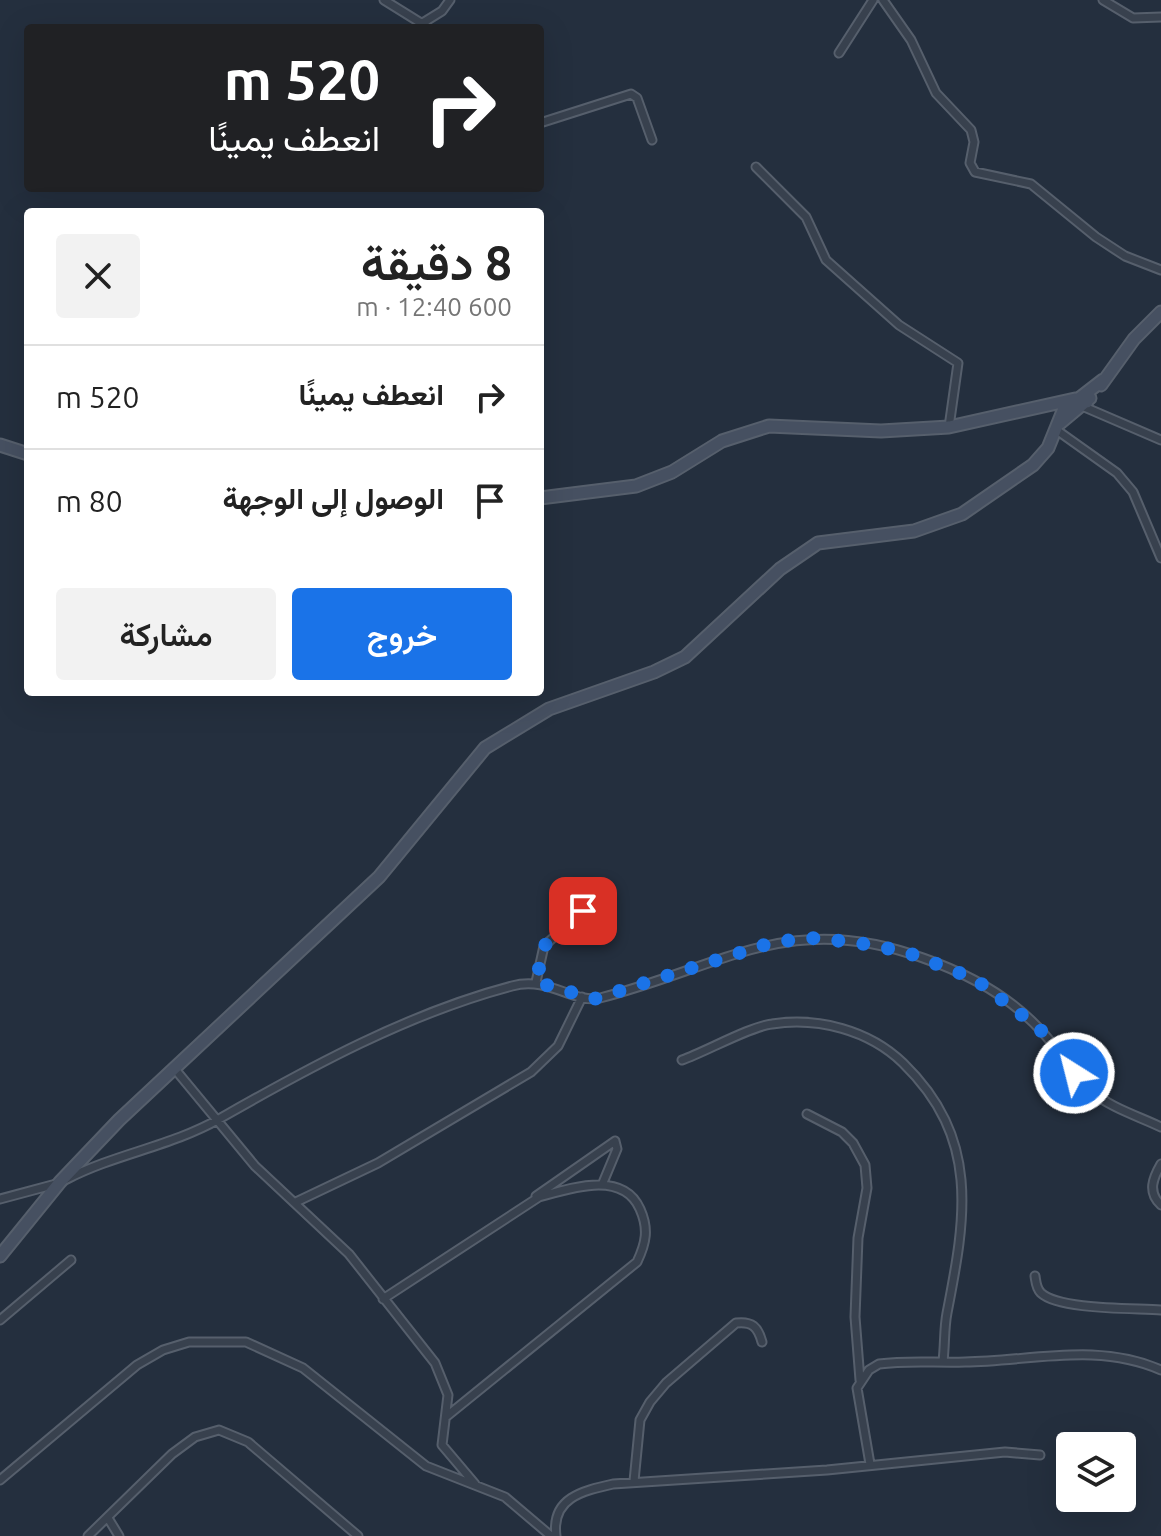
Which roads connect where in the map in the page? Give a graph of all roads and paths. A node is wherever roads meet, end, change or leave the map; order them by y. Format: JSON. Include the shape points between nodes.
{"nodes":[{"id":1,"x":384,"y":0,"type":"edge"},
{"id":2,"x":450,"y":0,"type":"edge"},
{"id":3,"x":873,"y":0,"type":"edge"},
{"id":4,"x":883,"y":0,"type":"edge"},
{"id":5,"x":1103,"y":0,"type":"edge"},
{"id":6,"x":1161,"y":17,"type":"edge"},
{"id":7,"x":422,"y":24,"type":"edge"},
{"id":8,"x":427,"y":24,"type":"edge"},
{"id":9,"x":839,"y":53,"type":"dead end"},
{"id":10,"x":544,"y":122,"type":"edge"},
{"id":11,"x":652,"y":140,"type":"dead end"},
{"id":12,"x":756,"y":167,"type":"dead end"},
{"id":13,"x":1161,"y":270,"type":"edge"},
{"id":14,"x":1161,"y":312,"type":"edge"},
{"id":15,"x":1071,"y":412,"type":"junction"},
{"id":16,"x":949,"y":427,"type":"junction"},
{"id":17,"x":1161,"y":440,"type":"edge"},
{"id":18,"x":0,"y":445,"type":"edge"},
{"id":19,"x":24,"y":452,"type":"edge"},
{"id":20,"x":544,"y":498,"type":"edge"},
{"id":21,"x":1161,"y":558,"type":"edge"},
{"id":22,"x":596,"y":899,"type":"dead end"},
{"id":23,"x":536,"y":982,"type":"junction"},
{"id":24,"x":582,"y":997,"type":"junction"},
{"id":25,"x":682,"y":1060,"type":"dead end"},
{"id":26,"x":174,"y":1068,"type":"junction"},
{"id":27,"x":807,"y":1114,"type":"dead end"},
{"id":28,"x":219,"y":1118,"type":"junction"},
{"id":29,"x":1161,"y":1127,"type":"edge"},
{"id":30,"x":1161,"y":1164,"type":"edge"},
{"id":31,"x":60,"y":1182,"type":"junction"},
{"id":32,"x":602,"y":1185,"type":"junction"},
{"id":33,"x":0,"y":1199,"type":"edge"},
{"id":34,"x":296,"y":1202,"type":"junction"},
{"id":35,"x":1161,"y":1205,"type":"edge"},
{"id":36,"x":522,"y":1207,"type":"junction"},
{"id":37,"x":0,"y":1256,"type":"edge"},
{"id":38,"x":71,"y":1260,"type":"dead end"},
{"id":39,"x":1035,"y":1276,"type":"dead end"},
{"id":40,"x":383,"y":1299,"type":"junction"},
{"id":41,"x":1161,"y":1310,"type":"edge"},
{"id":42,"x":0,"y":1320,"type":"edge"},
{"id":43,"x":762,"y":1342,"type":"dead end"},
{"id":44,"x":943,"y":1361,"type":"junction"},
{"id":45,"x":1161,"y":1370,"type":"edge"},
{"id":46,"x":860,"y":1380,"type":"junction"},
{"id":47,"x":447,"y":1416,"type":"junction"},
{"id":48,"x":1040,"y":1455,"type":"dead end"},
{"id":49,"x":870,"y":1464,"type":"junction"},
{"id":50,"x":0,"y":1480,"type":"edge"},
{"id":51,"x":634,"y":1481,"type":"junction"},
{"id":52,"x":475,"y":1484,"type":"junction"},
{"id":53,"x":108,"y":1518,"type":"junction"},
{"id":54,"x":88,"y":1536,"type":"edge"},
{"id":55,"x":119,"y":1536,"type":"edge"},
{"id":56,"x":358,"y":1536,"type":"edge"},
{"id":57,"x":553,"y":1536,"type":"edge"}],
"edges":[{"from":1,"to":7,"type":"street"},
{"from":2,"to":8,"type":"street"},
{"from":3,"to":9,"type":"street"},
{"from":4,"to":13,"type":"street","via":[[911,40],[936,93],[971,130],[970,163],[975,172],[1031,184],[1096,237]]},
{"from":5,"to":6,"type":"street","via":[[1133,18]]},
{"from":10,"to":11,"type":"street","via":[[631,94]]},
{"from":12,"to":16,"type":"street","via":[[806,217],[821,253],[840,274],[899,325],[958,363]]},
{"from":14,"to":15,"type":"street"},
{"from":15,"to":16,"type":"street","via":[[1039,410]]},
{"from":15,"to":17,"type":"street"},
{"from":15,"to":21,"type":"street","via":[[1094,455],[1140,505]]},
{"from":15,"to":26,"type":"street","via":[[1033,465],[962,514],[914,531],[818,543],[780,569],[685,657],[549,709],[501,736],[472,761],[379,877]]},
{"from":16,"to":20,"type":"street","via":[[881,431],[769,426],[722,441],[672,472],[636,486]]},
{"from":18,"to":19,"type":"street"},
{"from":22,"to":23,"type":"street","via":[[544,946]]},
{"from":23,"to":24,"type":"street"},
{"from":23,"to":28,"type":"street","via":[[433,1012]]},
{"from":24,"to":29,"type":"street","via":[[594,999],[792,938],[906,952],[990,989],[1039,1028],[1092,1092]]},
{"from":24,"to":34,"type":"street","via":[[558,1046],[531,1072],[378,1163]]},
{"from":25,"to":44,"type":"street","via":[[770,1024],[808,1023],[866,1037],[915,1075],[946,1117],[962,1178],[958,1265],[946,1314]]},
{"from":26,"to":28,"type":"street"},
{"from":26,"to":31,"type":"street"},
{"from":27,"to":46,"type":"street","via":[[842,1132],[865,1165],[855,1317]]},
{"from":28,"to":31,"type":"street"},
{"from":28,"to":34,"type":"street","via":[[255,1166]]},
{"from":30,"to":35,"type":"street","via":[[1152,1183]]},
{"from":31,"to":33,"type":"street"},
{"from":31,"to":37,"type":"street"},
{"from":32,"to":36,"type":"street","via":[[566,1189]]},
{"from":32,"to":36,"type":"street","via":[[617,1149],[615,1141]]},
{"from":32,"to":47,"type":"street","via":[[620,1188],[638,1204],[646,1244],[637,1262]]},
{"from":34,"to":40,"type":"street","via":[[349,1254]]},
{"from":36,"to":40,"type":"street"},
{"from":38,"to":42,"type":"street"},
{"from":39,"to":41,"type":"street","via":[[1037,1287],[1049,1298]]},
{"from":40,"to":47,"type":"street","via":[[443,1376]]},
{"from":43,"to":51,"type":"street","via":[[750,1323],[736,1323],[666,1383],[640,1420]]},
{"from":44,"to":45,"type":"street","via":[[1110,1355]]},
{"from":44,"to":46,"type":"street","via":[[879,1364]]},
{"from":46,"to":49,"type":"street","via":[[857,1401]]},
{"from":47,"to":52,"type":"street","via":[[441,1438],[444,1451]]},
{"from":48,"to":49,"type":"street","via":[[1005,1452]]},
{"from":49,"to":51,"type":"street"},
{"from":50,"to":52,"type":"street","via":[[137,1365],[163,1350],[215,1339],[273,1351],[333,1390],[426,1466]]},
{"from":51,"to":57,"type":"street","via":[[589,1490],[564,1502],[556,1513]]},
{"from":52,"to":57,"type":"street","via":[[505,1497]]},
{"from":53,"to":54,"type":"street"},
{"from":53,"to":55,"type":"street"},
{"from":53,"to":56,"type":"street","via":[[172,1454],[195,1437],[219,1430],[248,1442]]}]}
